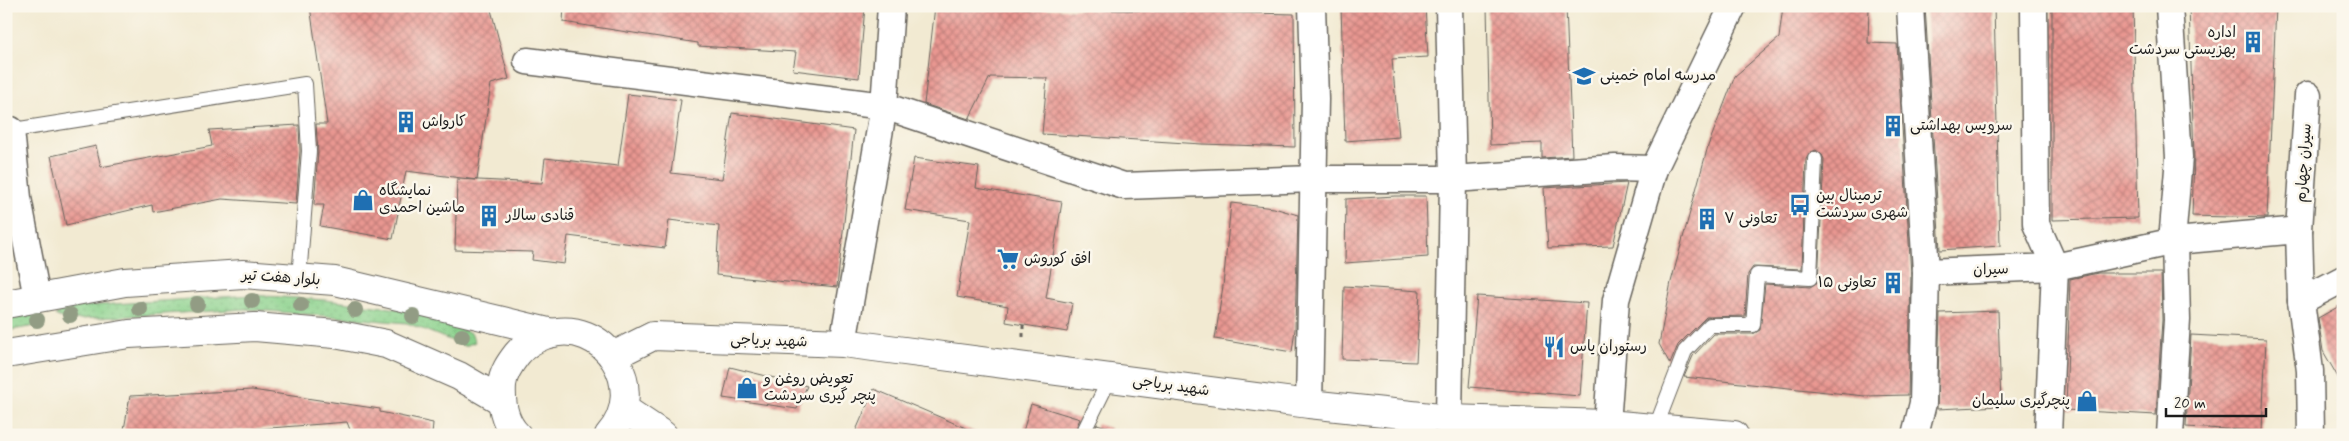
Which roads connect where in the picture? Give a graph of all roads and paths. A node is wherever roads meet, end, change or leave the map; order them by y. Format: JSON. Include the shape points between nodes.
{"nodes":[{"id":1,"x":891,"y":6,"type":"edge"},
{"id":2,"x":1312,"y":6,"type":"edge"},
{"id":3,"x":1450,"y":6,"type":"edge"},
{"id":4,"x":1733,"y":6,"type":"edge"},
{"id":5,"x":1910,"y":6,"type":"edge"},
{"id":6,"x":2034,"y":6,"type":"edge"},
{"id":7,"x":2169,"y":6,"type":"edge"},
{"id":8,"x":527,"y":61,"type":"dead end"},
{"id":9,"x":2308,"y":95,"type":"dead end"},
{"id":10,"x":884,"y":106,"type":"junction"},
{"id":11,"x":9,"y":130,"type":"edge"},
{"id":12,"x":1815,"y":159,"type":"dead end"},
{"id":13,"x":1654,"y":170,"type":"junction"},
{"id":14,"x":1314,"y":179,"type":"junction"},
{"id":15,"x":1453,"y":179,"type":"junction"},
{"id":16,"x":2299,"y":230,"type":"junction"},
{"id":17,"x":2175,"y":241,"type":"junction"},
{"id":18,"x":2055,"y":267,"type":"junction"},
{"id":19,"x":1926,"y":272,"type":"junction"},
{"id":20,"x":300,"y":278,"type":"junction"},
{"id":21,"x":2343,"y":279,"type":"edge"},
{"id":22,"x":37,"y":298,"type":"junction"},
{"id":23,"x":2301,"y":301,"type":"junction"},
{"id":24,"x":6,"y":304,"type":"edge"},
{"id":25,"x":553,"y":333,"type":"junction"},
{"id":26,"x":842,"y":343,"type":"junction"},
{"id":27,"x":6,"y":354,"type":"edge"},
{"id":28,"x":613,"y":356,"type":"junction"},
{"id":29,"x":1110,"y":378,"type":"junction"},
{"id":30,"x":502,"y":401,"type":"junction"},
{"id":31,"x":1309,"y":404,"type":"junction"},
{"id":32,"x":624,"y":409,"type":"junction"},
{"id":33,"x":1449,"y":419,"type":"junction"},
{"id":34,"x":1607,"y":424,"type":"junction"},
{"id":35,"x":1655,"y":429,"type":"junction"},
{"id":36,"x":517,"y":435,"type":"edge"},
{"id":37,"x":609,"y":435,"type":"edge"},
{"id":38,"x":663,"y":435,"type":"edge"},
{"id":39,"x":1082,"y":435,"type":"edge"},
{"id":40,"x":1734,"y":435,"type":"edge"},
{"id":41,"x":1915,"y":435,"type":"edge"},
{"id":42,"x":2048,"y":435,"type":"edge"},
{"id":43,"x":2170,"y":435,"type":"edge"},
{"id":44,"x":2311,"y":435,"type":"edge"}],
"edges":[{"from":1,"to":10,"type":"street"},
{"from":2,"to":14,"type":"street"},
{"from":3,"to":15,"type":"street"},
{"from":4,"to":13,"type":"street"},
{"from":5,"to":19,"type":"street"},
{"from":6,"to":18,"type":"street","via":[[2036,224]]},
{"from":7,"to":17,"type":"street","via":[[2178,157]]},
{"from":8,"to":10,"type":"street"},
{"from":9,"to":16,"type":"street","name":"سیران چهارم"},
{"from":10,"to":14,"type":"street","via":[[1124,186]]},
{"from":10,"to":26,"type":"street"},
{"from":11,"to":20,"type":"lane","via":[[305,84],[308,151]]},
{"from":11,"to":22,"type":"street"},
{"from":12,"to":35,"type":"lane","via":[[1810,278],[1757,275],[1753,325],[1710,325],[1697,338],[1685,351]]},
{"from":13,"to":15,"type":"street","via":[[1615,168]]},
{"from":13,"to":34,"type":"street","via":[[1616,300]]},
{"from":14,"to":15,"type":"street"},
{"from":14,"to":31,"type":"street"},
{"from":15,"to":33,"type":"street"},
{"from":16,"to":17,"type":"street","name":"سیران"},
{"from":16,"to":23,"type":"street","name":"سیران چهارم"},
{"from":17,"to":18,"type":"street","name":"سیران"},
{"from":17,"to":43,"type":"street","via":[[2177,320]]},
{"from":18,"to":19,"type":"street","name":"سیران"},
{"from":18,"to":42,"type":"street"},
{"from":19,"to":41,"type":"street","via":[[1923,403]]},
{"from":20,"to":22,"type":"main road","name":"بلوار هفت تیر","via":[[243,274],[134,281]]},
{"from":20,"to":25,"type":"main road","name":"بلوار هفت تیر","via":[[335,281]]},
{"from":21,"to":23,"type":"street"},
{"from":22,"to":24,"type":"main road","name":"بلوار هفت تیر"},
{"from":23,"to":44,"type":"street","name":"سیران چهارم","via":[[2310,371]]},
{"from":25,"to":28,"type":"main road","via":[[570,332],[586,336]]},
{"from":25,"to":30,"type":"main road","via":[[535,338],[514,357],[502,382]]},
{"from":26,"to":28,"type":"main road","name":"شهید بریاجی","via":[[653,336]]},
{"from":26,"to":29,"type":"main road","name":"شهید بریاجی"},
{"from":27,"to":30,"type":"main road","via":[[129,334],[254,327],[335,334],[386,344],[459,376]]},
{"from":28,"to":32,"type":"main road","via":[[622,372],[626,390]]},
{"from":29,"to":31,"type":"main road","name":"شهید بریاجی"},
{"from":29,"to":39,"type":"lane"},
{"from":30,"to":36,"type":"main road","via":[[506,417]]},
{"from":31,"to":33,"type":"main road","name":"شهید بریاجی"},
{"from":32,"to":37,"type":"main road"},
{"from":32,"to":38,"type":"main road"},
{"from":33,"to":34,"type":"main road","name":"شهید بریاجی"},
{"from":34,"to":35,"type":"main road","name":"شهید بریاجی"},
{"from":35,"to":40,"type":"main road","name":"شهید بریاجی"}]}
